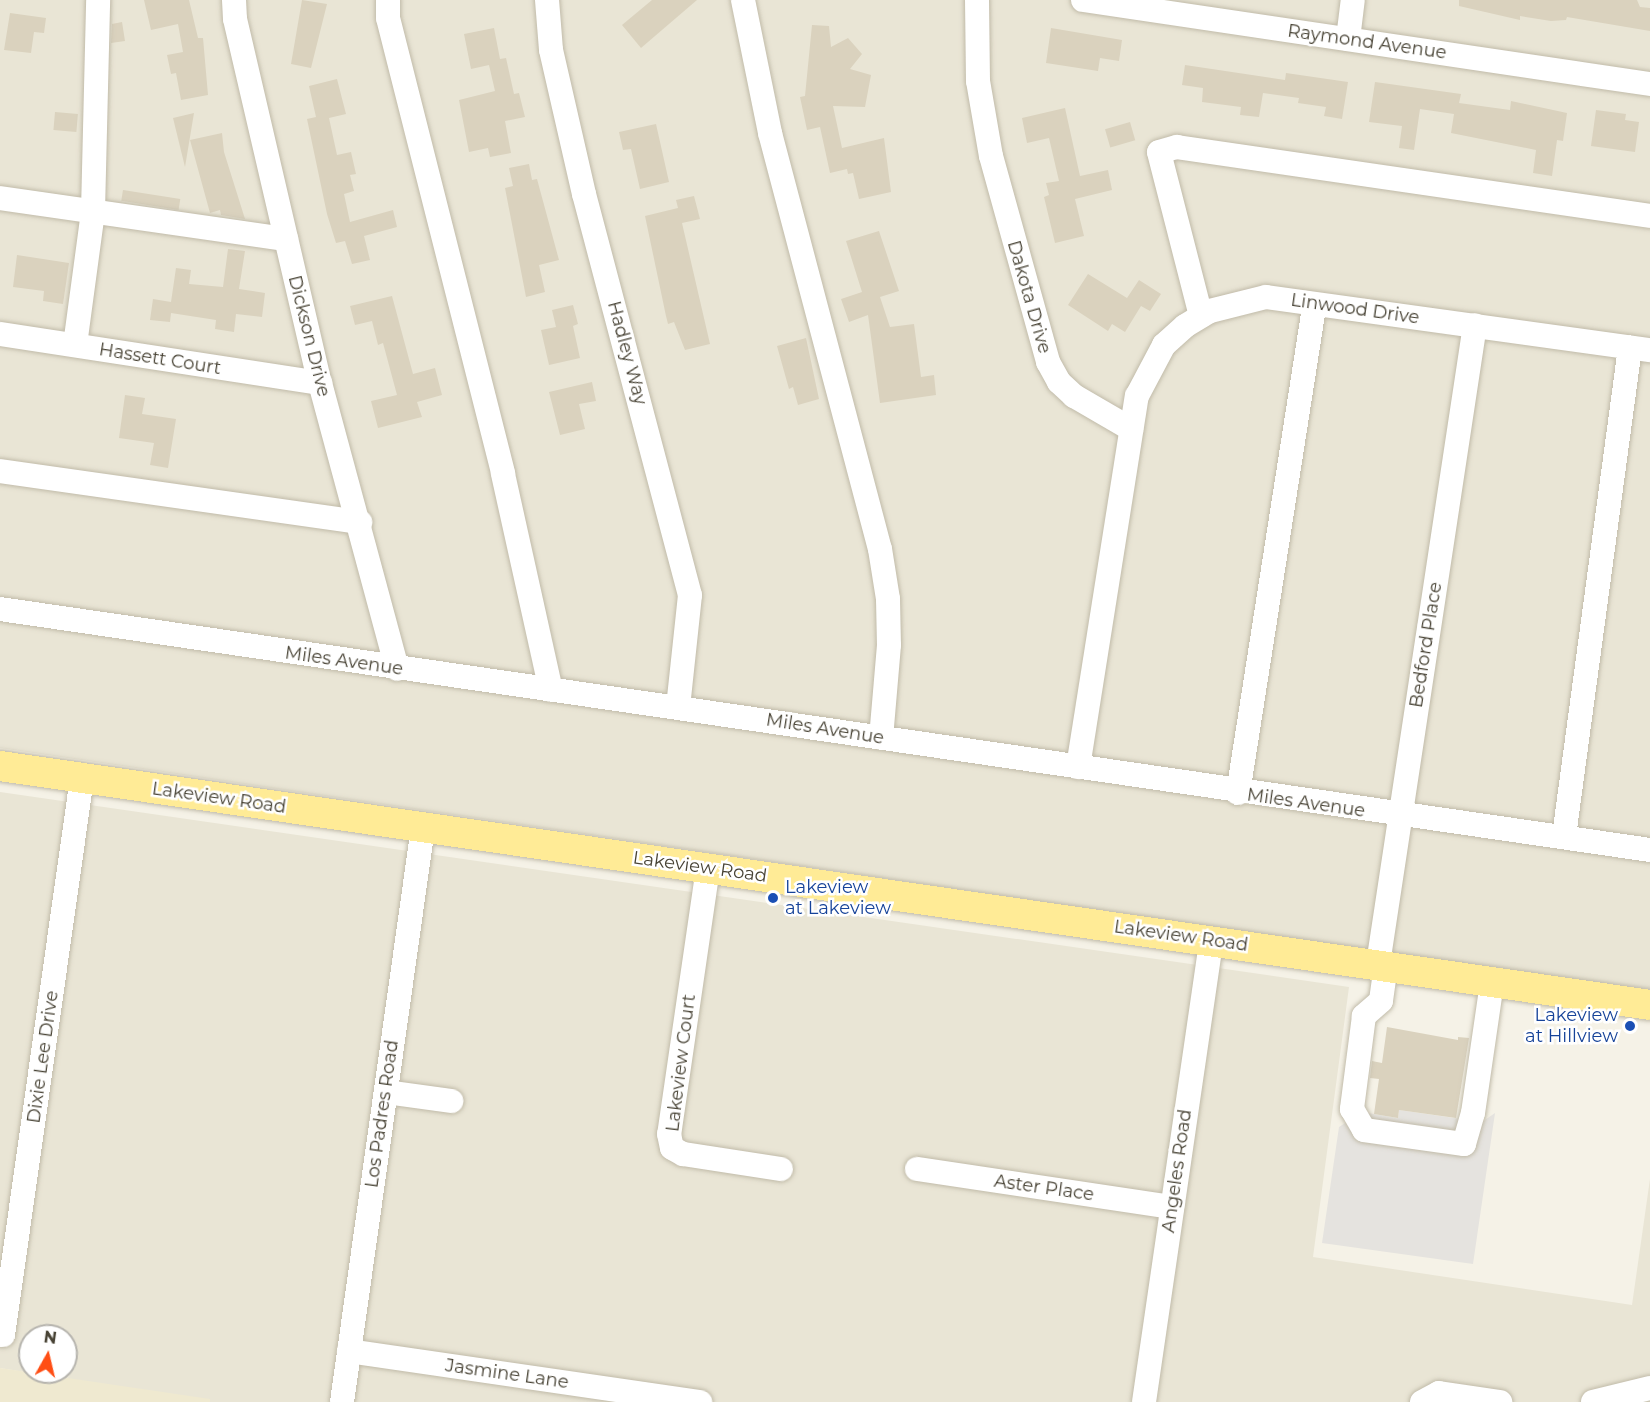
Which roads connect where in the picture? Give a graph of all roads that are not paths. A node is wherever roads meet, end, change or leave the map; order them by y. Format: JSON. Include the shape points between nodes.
{"nodes":[{"id":1,"x":98,"y":0,"type":"edge"},
{"id":2,"x":234,"y":0,"type":"edge"},
{"id":3,"x":388,"y":0,"type":"edge"},
{"id":4,"x":547,"y":0,"type":"edge"},
{"id":5,"x":742,"y":0,"type":"edge"},
{"id":6,"x":977,"y":0,"type":"edge"},
{"id":7,"x":1083,"y":0,"type":"edge"},
{"id":8,"x":1353,"y":0,"type":"edge"},
{"id":9,"x":1348,"y":39,"type":"junction"},
{"id":10,"x":1650,"y":84,"type":"edge"},
{"id":11,"x":0,"y":198,"type":"edge"},
{"id":12,"x":93,"y":211,"type":"junction"},
{"id":13,"x":1650,"y":216,"type":"edge"},
{"id":14,"x":286,"y":239,"type":"junction"},
{"id":15,"x":1314,"y":305,"type":"junction"},
{"id":16,"x":1201,"y":316,"type":"junction"},
{"id":17,"x":1475,"y":325,"type":"junction"},
{"id":18,"x":0,"y":334,"type":"edge"},
{"id":19,"x":75,"y":345,"type":"junction"},
{"id":20,"x":1640,"y":348,"type":"edge"},
{"id":21,"x":320,"y":383,"type":"junction"},
{"id":22,"x":1131,"y":429,"type":"junction"},
{"id":23,"x":0,"y":471,"type":"edge"},
{"id":24,"x":360,"y":522,"type":"junction"},
{"id":25,"x":0,"y":609,"type":"edge"},
{"id":26,"x":397,"y":669,"type":"junction"},
{"id":27,"x":551,"y":690,"type":"junction"},
{"id":28,"x":678,"y":707,"type":"junction"},
{"id":29,"x":881,"y":738,"type":"junction"},
{"id":30,"x":0,"y":766,"type":"edge"},
{"id":31,"x":1077,"y":767,"type":"junction"},
{"id":32,"x":82,"y":778,"type":"junction"},
{"id":33,"x":1238,"y":793,"type":"junction"},
{"id":34,"x":1400,"y":816,"type":"junction"},
{"id":35,"x":423,"y":827,"type":"junction"},
{"id":36,"x":1564,"y":836,"type":"junction"},
{"id":37,"x":1650,"y":850,"type":"edge"},
{"id":38,"x":708,"y":868,"type":"junction"},
{"id":39,"x":1211,"y":940,"type":"junction"},
{"id":40,"x":1382,"y":965,"type":"junction"},
{"id":41,"x":1492,"y":982,"type":"junction"},
{"id":42,"x":1650,"y":1005,"type":"edge"},
{"id":43,"x":386,"y":1092,"type":"junction"},
{"id":44,"x":452,"y":1101,"type":"dead end"},
{"id":45,"x":781,"y":1169,"type":"dead end"},
{"id":46,"x":917,"y":1169,"type":"dead end"},
{"id":47,"x":1172,"y":1207,"type":"junction"},
{"id":48,"x":3,"y":1335,"type":"dead end"},
{"id":49,"x":349,"y":1350,"type":"junction"},
{"id":50,"x":1650,"y":1388,"type":"edge"},
{"id":51,"x":608,"y":1395,"type":"edge"},
{"id":52,"x":1423,"y":1399,"type":"edge"},
{"id":53,"x":342,"y":1402,"type":"edge"},
{"id":54,"x":700,"y":1402,"type":"edge"},
{"id":55,"x":1144,"y":1402,"type":"edge"},
{"id":56,"x":1500,"y":1402,"type":"edge"},
{"id":57,"x":1593,"y":1402,"type":"edge"}],
"edges":[{"from":1,"to":12,"type":"street"},
{"from":2,"to":14,"type":"street","name":"Dickson Drive","via":[[235,19]]},
{"from":3,"to":27,"type":"street","via":[[388,18],[503,474]]},
{"from":4,"to":28,"type":"street","name":"Hadley Way","via":[[551,51],[584,194],[690,595]]},
{"from":5,"to":29,"type":"street","via":[[770,133],[880,549],[888,599],[889,645]]},
{"from":6,"to":22,"type":"street","name":"Dakota Drive","via":[[978,81],[991,156],[1048,362],[1059,382],[1074,396]]},
{"from":7,"to":9,"type":"street","name":"Raymond Avenue"},
{"from":8,"to":9,"type":"street"},
{"from":9,"to":10,"type":"street","name":"Raymond Avenue"},
{"from":11,"to":12,"type":"street"},
{"from":12,"to":14,"type":"street"},
{"from":12,"to":19,"type":"street"},
{"from":13,"to":16,"type":"street","via":[[1177,147],[1159,152]]},
{"from":14,"to":21,"type":"street","name":"Dickson Drive"},
{"from":15,"to":16,"type":"street","name":"Linwood Drive","via":[[1266,297],[1237,301]]},
{"from":15,"to":17,"type":"street","name":"Linwood Drive"},
{"from":15,"to":33,"type":"street"},
{"from":16,"to":22,"type":"street","name":"Linwood Drive","via":[[1164,345],[1148,369],[1137,396]]},
{"from":17,"to":20,"type":"street","name":"Linwood Drive"},
{"from":17,"to":34,"type":"street","name":"Bedford Place"},
{"from":18,"to":19,"type":"street","name":"Hassett Court"},
{"from":19,"to":21,"type":"street","name":"Hassett Court"},
{"from":20,"to":36,"type":"street"},
{"from":21,"to":24,"type":"street","name":"Dickson Drive"},
{"from":22,"to":31,"type":"street"},
{"from":23,"to":24,"type":"street"},
{"from":24,"to":26,"type":"street","name":"Dickson Drive"},
{"from":25,"to":26,"type":"street","name":"Miles Avenue"},
{"from":26,"to":27,"type":"street","name":"Miles Avenue"},
{"from":27,"to":28,"type":"street","name":"Miles Avenue"},
{"from":28,"to":29,"type":"street","name":"Miles Avenue"},
{"from":29,"to":31,"type":"street","name":"Miles Avenue"},
{"from":30,"to":32,"type":"main road","name":"Lakeview Road"},
{"from":31,"to":33,"type":"street","name":"Miles Avenue"},
{"from":32,"to":35,"type":"main road","name":"Lakeview Road"},
{"from":32,"to":48,"type":"street","name":"Dixie Lee Drive"},
{"from":33,"to":34,"type":"street","name":"Miles Avenue"},
{"from":34,"to":36,"type":"street","name":"Miles Avenue"},
{"from":34,"to":40,"type":"street","name":"Bedford Place"},
{"from":35,"to":38,"type":"main road","name":"Lakeview Road"},
{"from":35,"to":43,"type":"street","name":"Los Padres Road"},
{"from":36,"to":37,"type":"street","name":"Miles Avenue"},
{"from":38,"to":39,"type":"main road","name":"Lakeview Road"},
{"from":38,"to":45,"type":"street","name":"Lakeview Court","via":[[669,1134],[672,1148],[683,1154]]},
{"from":39,"to":40,"type":"main road","name":"Lakeview Road"},
{"from":39,"to":47,"type":"street","name":"Angeles Road"},
{"from":40,"to":41,"type":"main road","name":"Lakeview Road"},
{"from":40,"to":41,"type":"street","name":"Bedford Place","via":[[1382,1001],[1365,1016],[1352,1109],[1364,1130],[1464,1144],[1473,1113]]},
{"from":41,"to":42,"type":"main road","name":"Lakeview Road"},
{"from":43,"to":44,"type":"street"},
{"from":43,"to":49,"type":"street","name":"Los Padres Road"},
{"from":46,"to":47,"type":"street","name":"Aster Place"},
{"from":47,"to":55,"type":"street","name":"Angeles Road"},
{"from":49,"to":51,"type":"street","name":"Jasmine Lane"},
{"from":49,"to":53,"type":"street","name":"Los Padres Road"},
{"from":50,"to":57,"type":"street"},
{"from":51,"to":54,"type":"street","name":"Jasmine Lane"},
{"from":52,"to":56,"type":"street","via":[[1439,1393]]}]}
